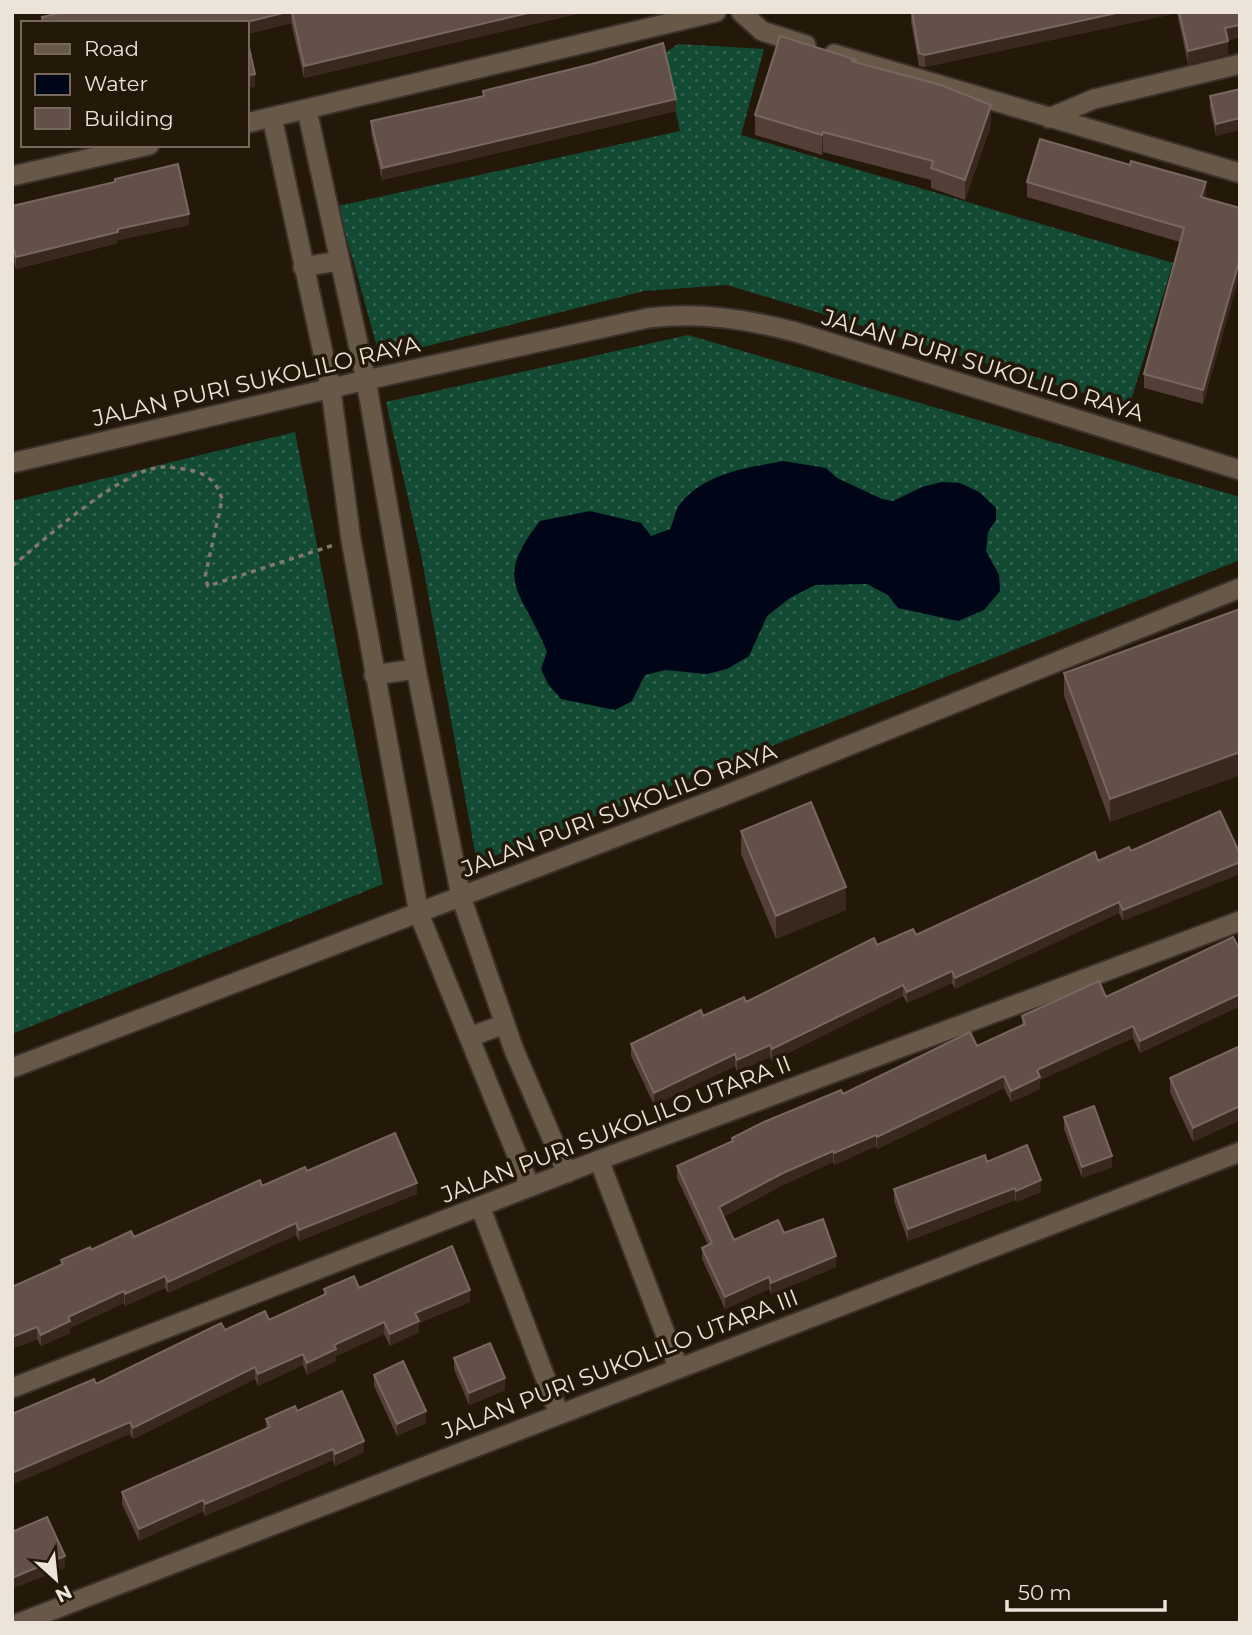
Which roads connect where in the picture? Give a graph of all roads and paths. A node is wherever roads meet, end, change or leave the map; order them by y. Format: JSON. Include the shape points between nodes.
{"nodes":[{"id":1,"x":716,"y":12,"type":"edge"},
{"id":2,"x":741,"y":12,"type":"edge"},
{"id":3,"x":709,"y":13,"type":"edge"},
{"id":4,"x":1240,"y":64,"type":"edge"},
{"id":5,"x":290,"y":114,"type":"junction"},
{"id":6,"x":1049,"y":118,"type":"junction"},
{"id":7,"x":248,"y":123,"type":"edge"},
{"id":8,"x":140,"y":147,"type":"edge"},
{"id":9,"x":1240,"y":173,"type":"edge"},
{"id":10,"x":12,"y":177,"type":"edge"},
{"id":11,"x":339,"y":261,"type":"junction"},
{"id":12,"x":303,"y":267,"type":"junction"},
{"id":13,"x":366,"y":380,"type":"junction"},
{"id":14,"x":331,"y":390,"type":"junction"},
{"id":15,"x":12,"y":463,"type":"edge"},
{"id":16,"x":1240,"y":470,"type":"edge"},
{"id":17,"x":351,"y":540,"type":"junction"},
{"id":18,"x":12,"y":565,"type":"edge"},
{"id":19,"x":1240,"y":588,"type":"edge"},
{"id":20,"x":415,"y":669,"type":"junction"},
{"id":21,"x":374,"y":674,"type":"junction"},
{"id":22,"x":461,"y":897,"type":"junction"},
{"id":23,"x":419,"y":914,"type":"junction"},
{"id":24,"x":1240,"y":921,"type":"edge"},
{"id":25,"x":505,"y":1024,"type":"junction"},
{"id":26,"x":469,"y":1037,"type":"junction"},
{"id":27,"x":12,"y":1068,"type":"edge"},
{"id":28,"x":1240,"y":1152,"type":"edge"},
{"id":29,"x":599,"y":1160,"type":"junction"},
{"id":30,"x":567,"y":1172,"type":"junction"},
{"id":31,"x":530,"y":1187,"type":"junction"},
{"id":32,"x":480,"y":1206,"type":"junction"},
{"id":33,"x":678,"y":1367,"type":"junction"},
{"id":34,"x":12,"y":1388,"type":"edge"},
{"id":35,"x":559,"y":1414,"type":"junction"},
{"id":36,"x":19,"y":1623,"type":"edge"}],
"edges":[{"from":1,"to":3,"type":"street"},
{"from":2,"to":6,"type":"street","via":[[771,35]]},
{"from":3,"to":5,"type":"street"},
{"from":4,"to":6,"type":"street","via":[[1094,99]]},
{"from":5,"to":7,"type":"street"},
{"from":5,"to":11,"type":"street"},
{"from":5,"to":12,"type":"street"},
{"from":6,"to":9,"type":"street"},
{"from":8,"to":10,"type":"street"},
{"from":11,"to":12,"type":"street"},
{"from":11,"to":13,"type":"street"},
{"from":12,"to":14,"type":"street"},
{"from":13,"to":14,"type":"street","name":"JALAN PURI SUKOLILO RAYA"},
{"from":13,"to":16,"type":"street","name":"JALAN PURI SUKOLILO RAYA","via":[[648,318],[718,315],[796,332]]},
{"from":13,"to":20,"type":"street"},
{"from":14,"to":15,"type":"street","name":"JALAN PURI SUKOLILO RAYA"},
{"from":14,"to":17,"type":"street"},
{"from":17,"to":18,"type":"path","via":[[208,586],[205,577],[222,500],[220,491],[200,473],[159,467],[127,479]]},
{"from":17,"to":21,"type":"street"},
{"from":19,"to":22,"type":"street","name":"JALAN PURI SUKOLILO RAYA"},
{"from":20,"to":21,"type":"street"},
{"from":20,"to":22,"type":"street"},
{"from":21,"to":23,"type":"street"},
{"from":22,"to":23,"type":"street","name":"JALAN PURI SUKOLILO RAYA"},
{"from":22,"to":25,"type":"street"},
{"from":23,"to":26,"type":"street"},
{"from":23,"to":27,"type":"street","name":"JALAN PURI SUKOLILO RAYA"},
{"from":24,"to":29,"type":"street","name":"JALAN PURI SUKOLILO UTARA II"},
{"from":25,"to":26,"type":"street"},
{"from":25,"to":30,"type":"street"},
{"from":26,"to":31,"type":"street"},
{"from":28,"to":33,"type":"street","name":"JALAN PURI SUKOLILO UTARA III"},
{"from":29,"to":30,"type":"street","name":"JALAN PURI SUKOLILO UTARA II"},
{"from":29,"to":33,"type":"street"},
{"from":30,"to":31,"type":"street","name":"JALAN PURI SUKOLILO UTARA II"},
{"from":31,"to":32,"type":"street","name":"JALAN PURI SUKOLILO UTARA II"},
{"from":32,"to":34,"type":"street","name":"JALAN PURI SUKOLILO UTARA II"},
{"from":32,"to":35,"type":"street"},
{"from":33,"to":35,"type":"street","name":"JALAN PURI SUKOLILO UTARA III"},
{"from":35,"to":36,"type":"street","name":"JALAN PURI SUKOLILO UTARA III"}]}
